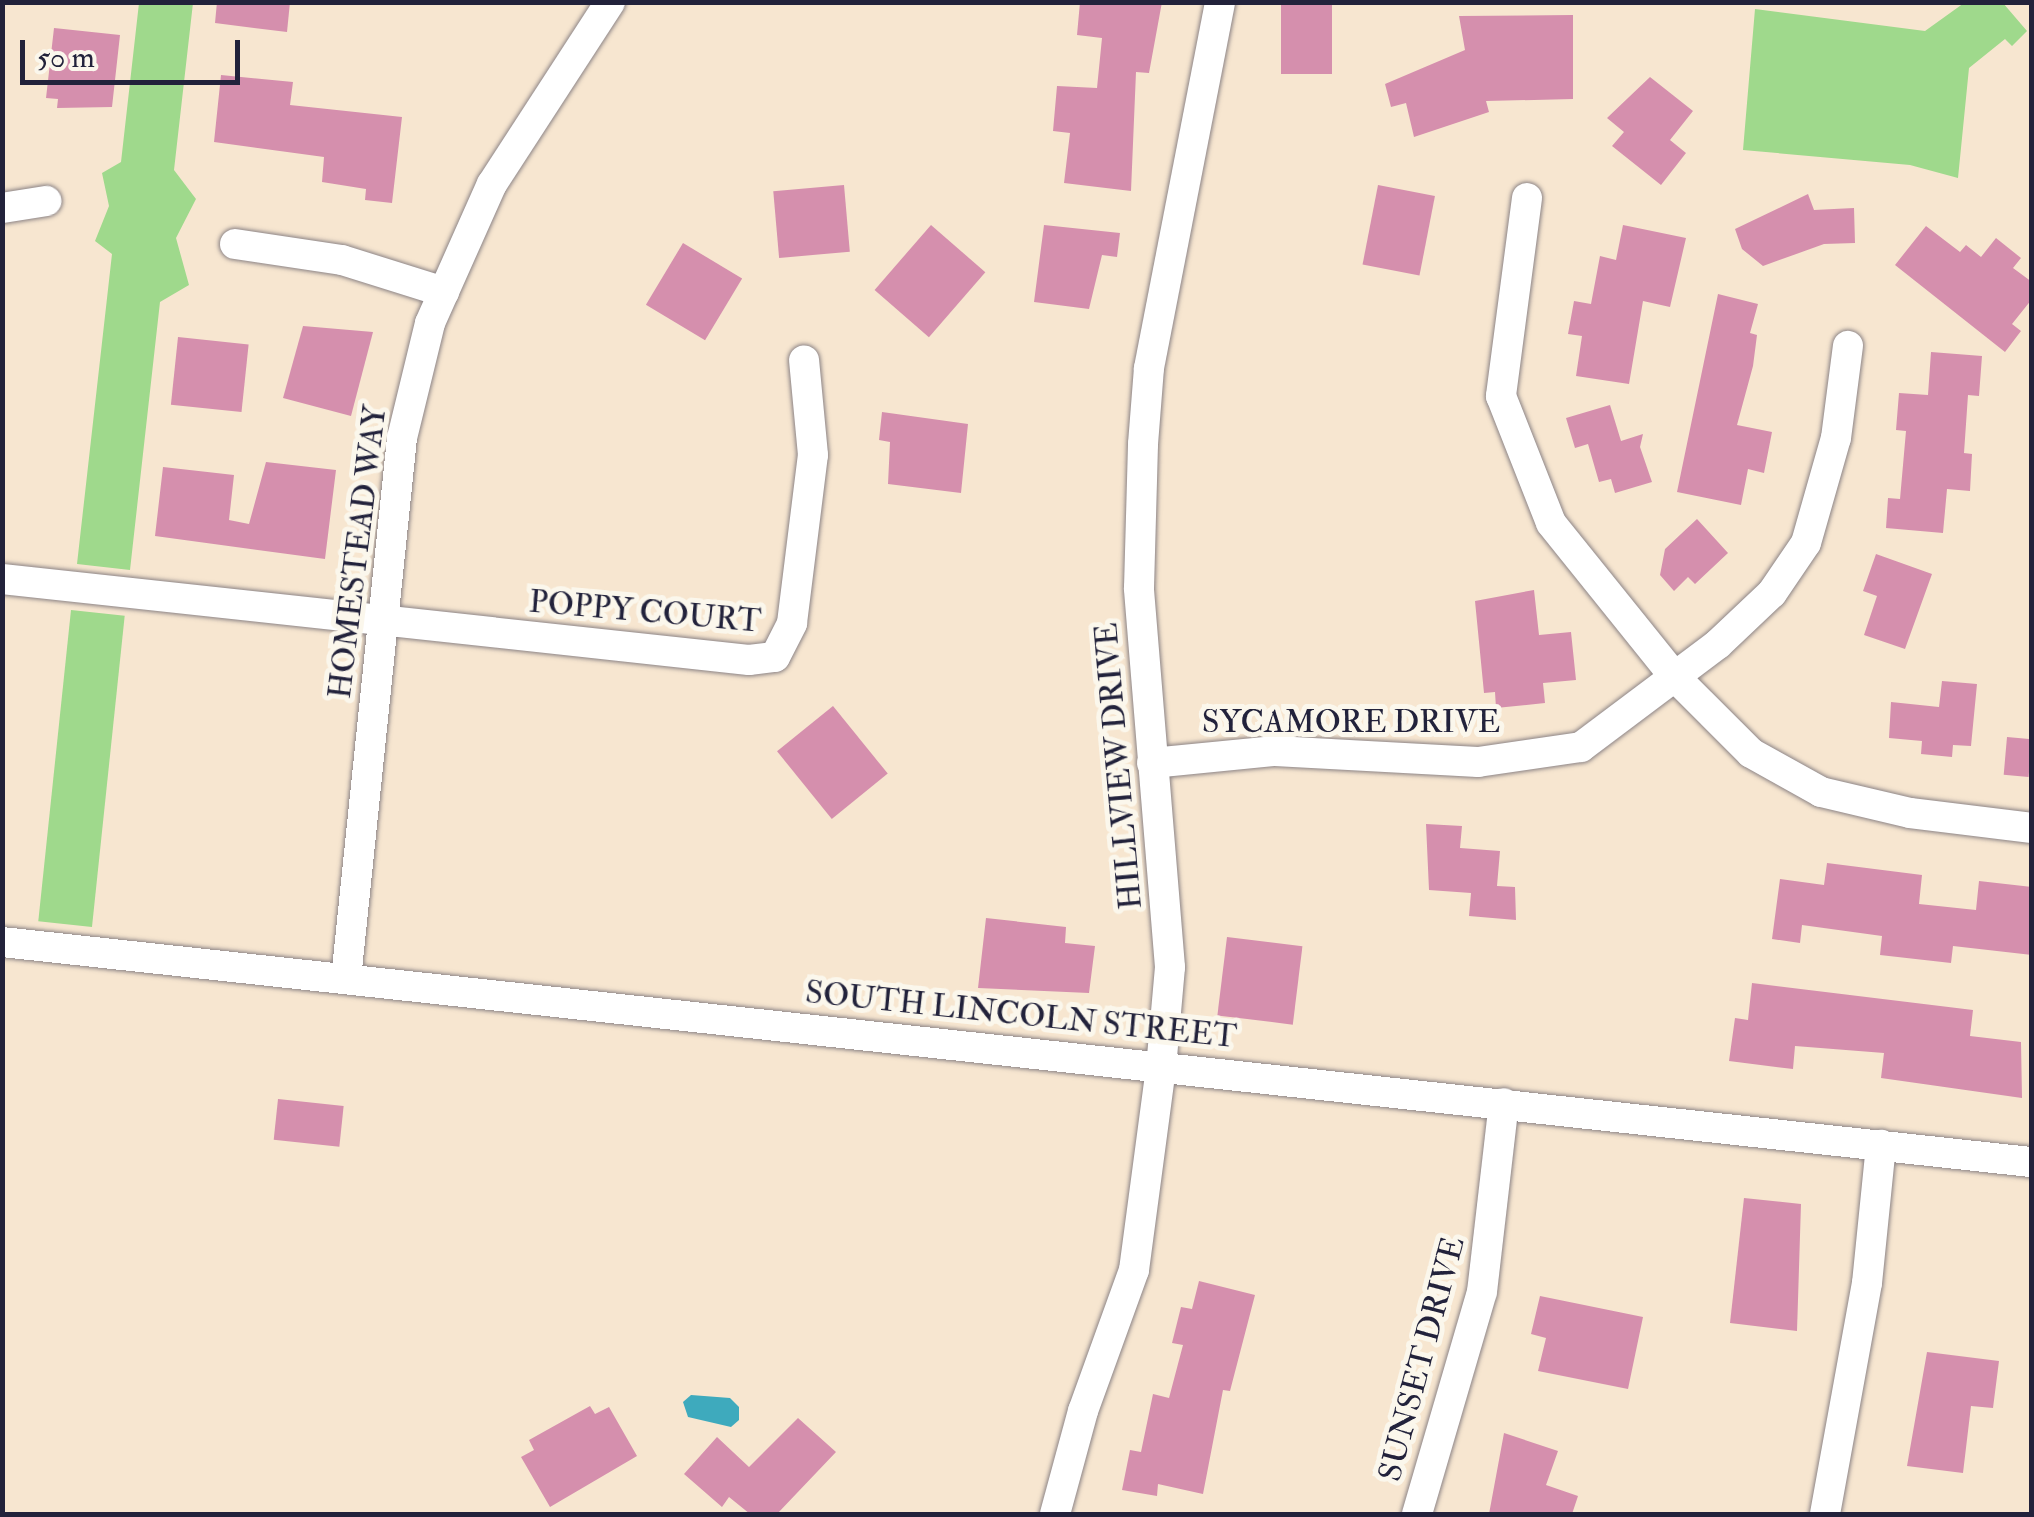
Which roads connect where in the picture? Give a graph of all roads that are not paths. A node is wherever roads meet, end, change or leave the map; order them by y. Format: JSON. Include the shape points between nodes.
{"nodes":[{"id":1,"x":610,"y":2,"type":"edge"},
{"id":2,"x":1220,"y":2,"type":"edge"},
{"id":3,"x":1527,"y":198,"type":"dead end"},
{"id":4,"x":46,"y":201,"type":"dead end"},
{"id":5,"x":2,"y":208,"type":"edge"},
{"id":6,"x":235,"y":244,"type":"dead end"},
{"id":7,"x":444,"y":292,"type":"junction"},
{"id":8,"x":1848,"y":346,"type":"dead end"},
{"id":9,"x":804,"y":360,"type":"dead end"},
{"id":10,"x":2,"y":580,"type":"edge"},
{"id":11,"x":385,"y":622,"type":"junction"},
{"id":12,"x":1675,"y":677,"type":"junction"},
{"id":13,"x":1152,"y":763,"type":"junction"},
{"id":14,"x":2032,"y":828,"type":"edge"},
{"id":15,"x":2,"y":942,"type":"edge"},
{"id":16,"x":346,"y":979,"type":"junction"},
{"id":17,"x":1162,"y":1068,"type":"junction"},
{"id":18,"x":1504,"y":1103,"type":"junction"},
{"id":19,"x":1881,"y":1145,"type":"junction"},
{"id":20,"x":2032,"y":1162,"type":"edge"},
{"id":21,"x":1054,"y":1514,"type":"edge"},
{"id":22,"x":1416,"y":1514,"type":"edge"},
{"id":23,"x":1829,"y":1514,"type":"edge"}],
"edges":[{"from":1,"to":7,"type":"street","name":"HOMESTEAD WAY","via":[[492,184]]},
{"from":2,"to":13,"type":"street","name":"HILLVIEW DRIVE","via":[[1149,368],[1139,588]]},
{"from":3,"to":12,"type":"street","via":[[1500,396],[1551,524]]},
{"from":4,"to":5,"type":"street"},
{"from":6,"to":7,"type":"street","via":[[342,260]]},
{"from":7,"to":11,"type":"street","name":"HOMESTEAD WAY","via":[[402,438]]},
{"from":8,"to":12,"type":"street","name":"SYCAMORE DRIVE","via":[[1836,438],[1806,543],[1772,593]]},
{"from":9,"to":11,"type":"street","name":"POPPY COURT","via":[[814,423],[811,472],[792,624],[775,658]]},
{"from":10,"to":11,"type":"street"},
{"from":11,"to":16,"type":"street","name":"HOMESTEAD WAY"},
{"from":12,"to":13,"type":"street","name":"SYCAMORE DRIVE","via":[[1582,747],[1478,762],[1274,751]]},
{"from":12,"to":14,"type":"street","via":[[1751,754],[1821,792],[1910,813]]},
{"from":13,"to":17,"type":"street","name":"HILLVIEW DRIVE","via":[[1170,967]]},
{"from":15,"to":16,"type":"street","name":"SOUTH LINCOLN STREET"},
{"from":16,"to":17,"type":"street","name":"SOUTH LINCOLN STREET"},
{"from":17,"to":18,"type":"street","name":"SOUTH LINCOLN STREET"},
{"from":17,"to":21,"type":"street","name":"HILLVIEW DRIVE","via":[[1134,1270]]},
{"from":18,"to":19,"type":"street","name":"SOUTH LINCOLN STREET"},
{"from":18,"to":22,"type":"street","name":"SUNSET DRIVE","via":[[1482,1292]]},
{"from":19,"to":20,"type":"street","name":"SOUTH LINCOLN STREET"},
{"from":19,"to":23,"type":"street","via":[[1867,1284]]}]}
